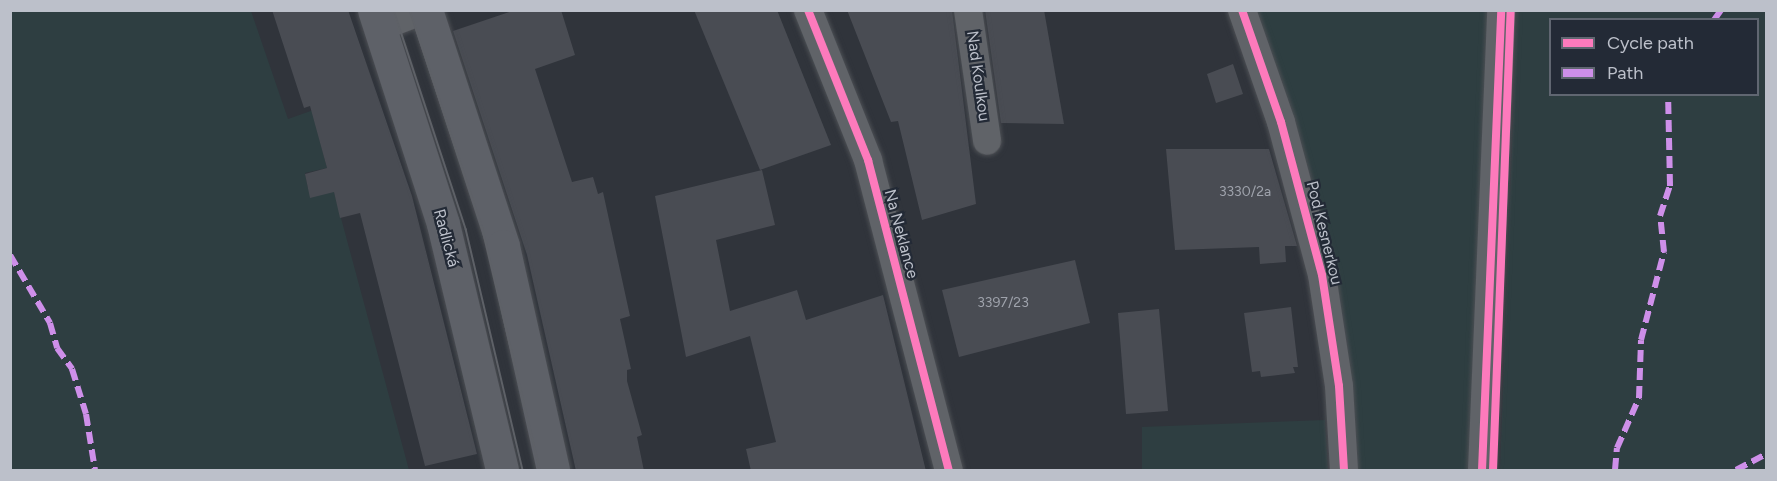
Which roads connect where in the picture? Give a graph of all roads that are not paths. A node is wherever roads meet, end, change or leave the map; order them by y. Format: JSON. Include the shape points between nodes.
{"nodes":[{"id":1,"x":425,"y":10,"type":"edge"},
{"id":2,"x":808,"y":10,"type":"edge"},
{"id":3,"x":968,"y":10,"type":"edge"},
{"id":4,"x":1242,"y":10,"type":"edge"},
{"id":5,"x":1501,"y":10,"type":"edge"},
{"id":6,"x":377,"y":19,"type":"edge"},
{"id":7,"x":987,"y":141,"type":"dead end"},
{"id":8,"x":502,"y":471,"type":"edge"},
{"id":9,"x":554,"y":471,"type":"edge"},
{"id":10,"x":949,"y":471,"type":"edge"},
{"id":11,"x":1344,"y":471,"type":"edge"},
{"id":12,"x":1482,"y":471,"type":"edge"}],
"edges":[{"from":1,"to":6,"type":"street"},
{"from":1,"to":9,"type":"main road","via":[[503,246]]},
{"from":2,"to":10,"type":"street","name":"Na Neklance","via":[[868,160]]},
{"from":3,"to":7,"type":"street","name":"Nad Koulkou"},
{"from":4,"to":11,"type":"street","name":"Pod Kesnerkou","via":[[1281,122],[1329,309]]},
{"from":5,"to":12,"type":"street"},
{"from":6,"to":8,"type":"main road","name":"Radlická","via":[[444,224]]}]}
